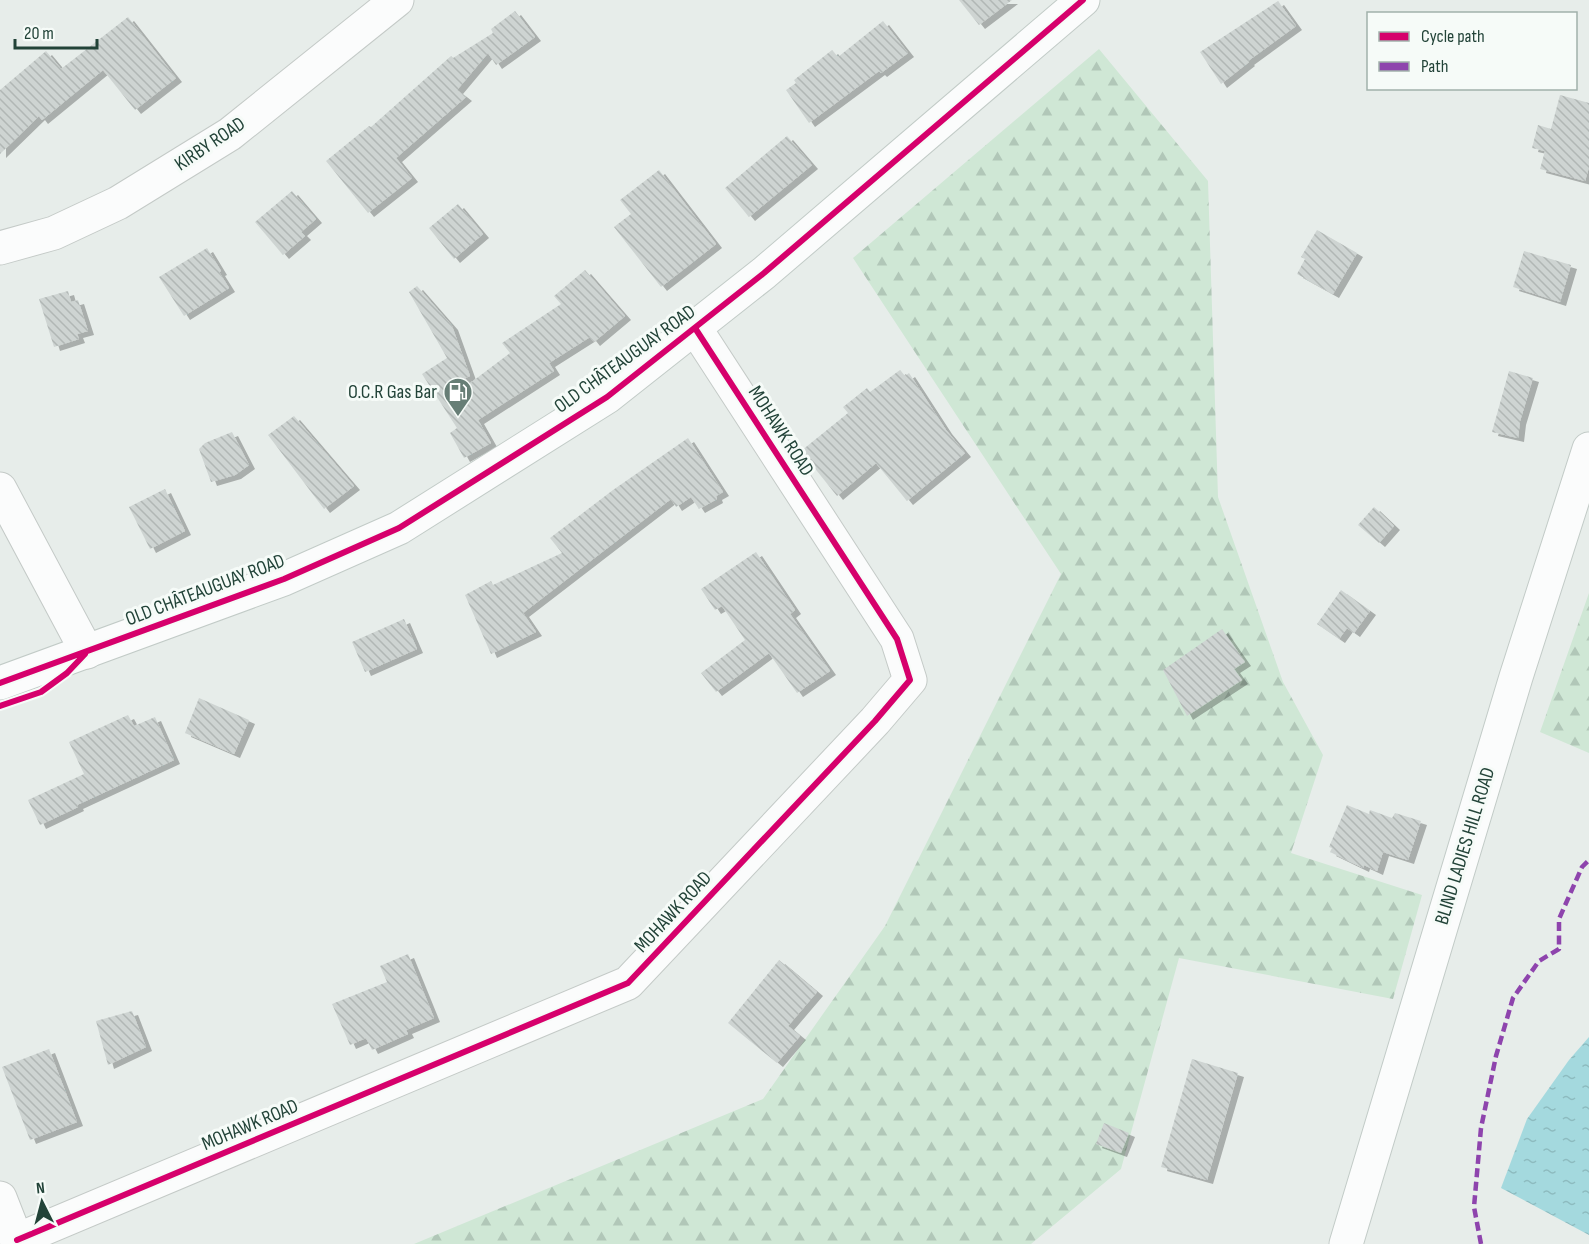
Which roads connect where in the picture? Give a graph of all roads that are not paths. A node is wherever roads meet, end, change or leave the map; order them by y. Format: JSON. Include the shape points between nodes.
{"nodes":[{"id":1,"x":397,"y":0,"type":"edge"},
{"id":2,"x":1083,"y":0,"type":"edge"},
{"id":3,"x":0,"y":248,"type":"edge"},
{"id":4,"x":695,"y":328,"type":"junction"},
{"id":5,"x":1589,"y":449,"type":"edge"},
{"id":6,"x":0,"y":489,"type":"edge"},
{"id":7,"x":87,"y":652,"type":"junction"},
{"id":8,"x":0,"y":683,"type":"edge"},
{"id":9,"x":0,"y":1198,"type":"edge"},
{"id":10,"x":17,"y":1242,"type":"edge"},
{"id":11,"x":1346,"y":1244,"type":"edge"}],
"edges":[{"from":1,"to":3,"type":"street","name":"KIRBY ROAD","via":[[230,134],[118,203],[54,232]]},
{"from":2,"to":4,"type":"street","name":"OLD CHÂTEAUGUAY ROAD"},
{"from":4,"to":7,"type":"street","name":"OLD CHÂTEAUGUAY ROAD","via":[[607,397],[399,528],[284,579]]},
{"from":4,"to":10,"type":"street","name":"MOHAWK ROAD","via":[[897,639],[910,680],[628,983]]},
{"from":5,"to":11,"type":"street","name":"BLIND LADIES HILL ROAD","via":[[1512,688]]},
{"from":6,"to":7,"type":"street"},
{"from":7,"to":8,"type":"street","name":"OLD CHÂTEAUGUAY ROAD"},
{"from":9,"to":10,"type":"street","name":"MOHAWK ROAD"}]}
